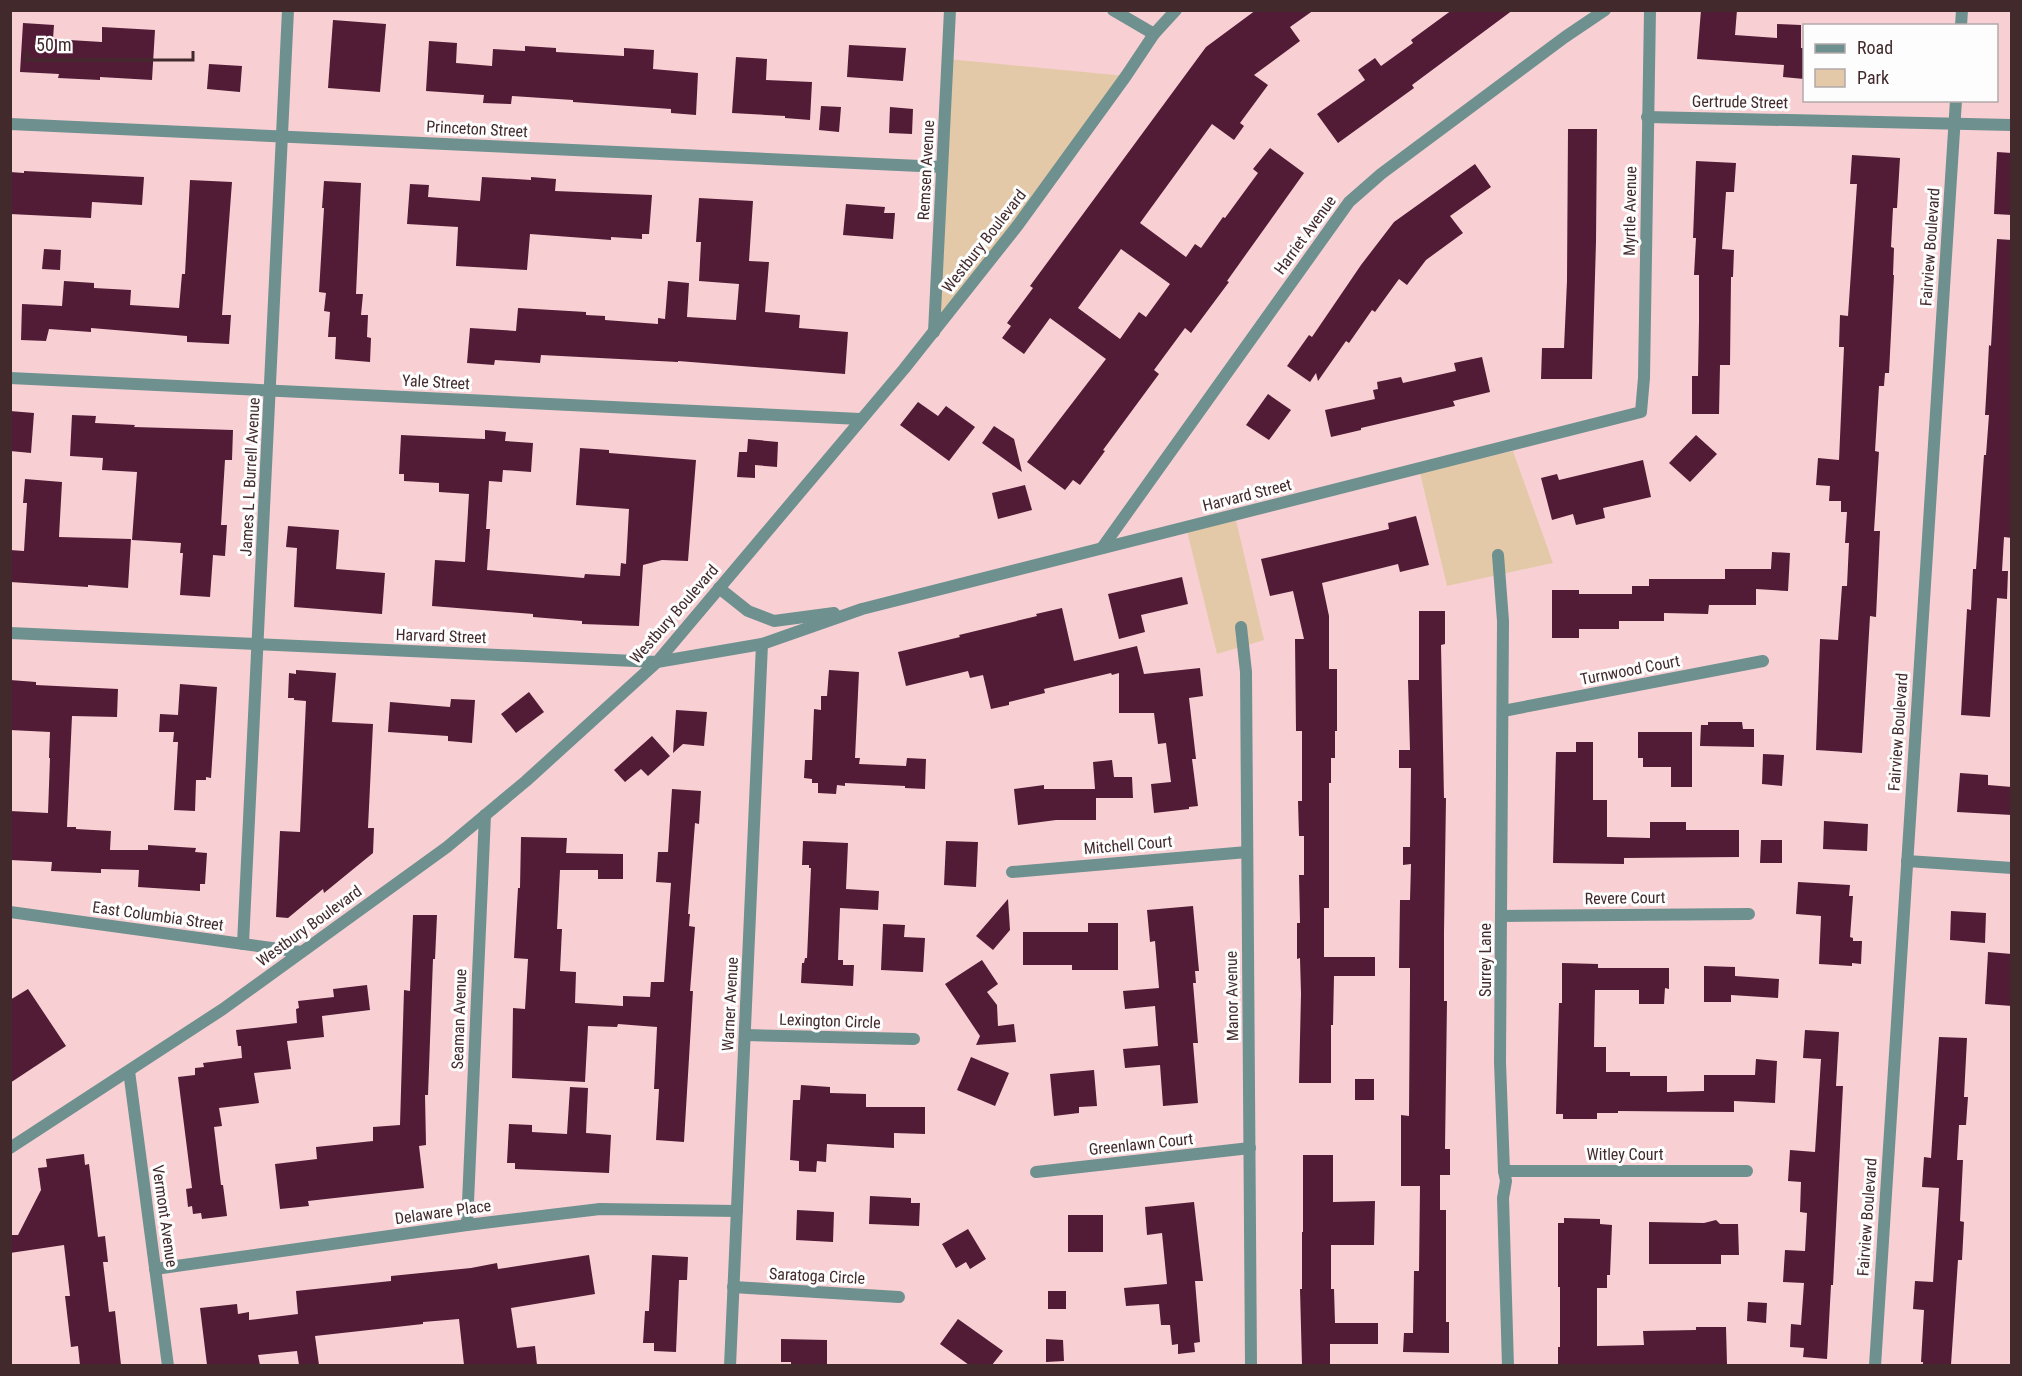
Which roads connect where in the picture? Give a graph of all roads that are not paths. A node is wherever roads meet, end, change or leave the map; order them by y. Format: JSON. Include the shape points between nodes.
{"nodes":[{"id":1,"x":288,"y":10,"type":"edge"},
{"id":2,"x":950,"y":10,"type":"edge"},
{"id":3,"x":1176,"y":10,"type":"edge"},
{"id":4,"x":1605,"y":10,"type":"edge"},
{"id":5,"x":1650,"y":10,"type":"edge"},
{"id":6,"x":1114,"y":11,"type":"edge"},
{"id":7,"x":1154,"y":34,"type":"junction"},
{"id":8,"x":1956,"y":102,"type":"edge"},
{"id":9,"x":1647,"y":117,"type":"junction"},
{"id":10,"x":10,"y":124,"type":"edge"},
{"id":11,"x":1954,"y":124,"type":"junction"},
{"id":12,"x":2012,"y":125,"type":"edge"},
{"id":13,"x":282,"y":137,"type":"junction"},
{"id":14,"x":942,"y":167,"type":"junction"},
{"id":15,"x":934,"y":332,"type":"junction"},
{"id":16,"x":10,"y":378,"type":"edge"},
{"id":17,"x":270,"y":391,"type":"junction"},
{"id":18,"x":1641,"y":412,"type":"joint"},
{"id":19,"x":860,"y":419,"type":"junction"},
{"id":20,"x":1102,"y":549,"type":"junction"},
{"id":21,"x":1498,"y":555,"type":"dead end"},
{"id":22,"x":719,"y":588,"type":"junction"},
{"id":23,"x":862,"y":609,"type":"junction"},
{"id":24,"x":1241,"y":627,"type":"dead end"},
{"id":25,"x":10,"y":633,"type":"edge"},
{"id":26,"x":762,"y":644,"type":"junction"},
{"id":27,"x":258,"y":645,"type":"junction"},
{"id":28,"x":1763,"y":661,"type":"dead end"},
{"id":29,"x":657,"y":662,"type":"junction"},
{"id":30,"x":1503,"y":711,"type":"junction"},
{"id":31,"x":485,"y":815,"type":"junction"},
{"id":32,"x":1247,"y":852,"type":"junction"},
{"id":33,"x":1906,"y":861,"type":"junction"},
{"id":34,"x":2012,"y":868,"type":"edge"},
{"id":35,"x":1012,"y":872,"type":"dead end"},
{"id":36,"x":10,"y":912,"type":"edge"},
{"id":37,"x":1749,"y":914,"type":"dead end"},
{"id":38,"x":1501,"y":916,"type":"junction"},
{"id":39,"x":243,"y":944,"type":"junction"},
{"id":40,"x":301,"y":952,"type":"junction"},
{"id":41,"x":745,"y":1035,"type":"junction"},
{"id":42,"x":914,"y":1039,"type":"dead end"},
{"id":43,"x":129,"y":1071,"type":"junction"},
{"id":44,"x":10,"y":1148,"type":"edge"},
{"id":45,"x":1250,"y":1148,"type":"junction"},
{"id":46,"x":1504,"y":1171,"type":"junction"},
{"id":47,"x":1747,"y":1171,"type":"dead end"},
{"id":48,"x":1036,"y":1172,"type":"dead end"},
{"id":49,"x":737,"y":1211,"type":"junction"},
{"id":50,"x":467,"y":1225,"type":"junction"},
{"id":51,"x":155,"y":1269,"type":"junction"},
{"id":52,"x":733,"y":1287,"type":"junction"},
{"id":53,"x":899,"y":1298,"type":"dead end"},
{"id":54,"x":168,"y":1365,"type":"edge"},
{"id":55,"x":730,"y":1365,"type":"edge"},
{"id":56,"x":1251,"y":1365,"type":"edge"},
{"id":57,"x":1508,"y":1365,"type":"edge"},
{"id":58,"x":1875,"y":1365,"type":"edge"}],
"edges":[{"from":1,"to":13,"type":"street","name":"James L L Burrell Avenue"},
{"from":2,"to":14,"type":"street","name":"Remsen Avenue"},
{"from":3,"to":7,"type":"street","name":"Westbury Boulevard"},
{"from":4,"to":20,"type":"street","name":"Harriet Avenue","via":[[1381,174],[1349,202]]},
{"from":5,"to":9,"type":"street","name":"Myrtle Avenue"},
{"from":6,"to":7,"type":"street"},
{"from":7,"to":15,"type":"street","name":"Westbury Boulevard","via":[[1018,225]]},
{"from":8,"to":11,"type":"street","name":"Fairview Boulevard"},
{"from":9,"to":11,"type":"street","name":"Gertrude Street"},
{"from":9,"to":18,"type":"street","name":"Myrtle Avenue"},
{"from":10,"to":13,"type":"street","name":"Princeton Street"},
{"from":11,"to":12,"type":"street","name":"Gertrude Street"},
{"from":11,"to":33,"type":"street","name":"Fairview Boulevard"},
{"from":13,"to":14,"type":"street","name":"Princeton Street"},
{"from":13,"to":17,"type":"street","name":"James L L Burrell Avenue"},
{"from":14,"to":15,"type":"street","name":"Remsen Avenue"},
{"from":15,"to":19,"type":"street","name":"Westbury Boulevard"},
{"from":16,"to":17,"type":"street","name":"Yale Street"},
{"from":17,"to":19,"type":"street","name":"Yale Street"},
{"from":17,"to":27,"type":"street","name":"James L L Burrell Avenue"},
{"from":18,"to":20,"type":"street","name":"Harvard Street"},
{"from":19,"to":22,"type":"street","name":"Westbury Boulevard"},
{"from":20,"to":23,"type":"street","name":"Harvard Street"},
{"from":21,"to":30,"type":"street","name":"Surrey Lane"},
{"from":22,"to":23,"type":"street","name":"Harvard Street","via":[[748,611],[774,621]]},
{"from":22,"to":29,"type":"street","name":"Westbury Boulevard"},
{"from":23,"to":26,"type":"street","name":"Harvard Street"},
{"from":24,"to":32,"type":"street","name":"Manor Avenue","via":[[1246,672]]},
{"from":25,"to":27,"type":"street","name":"Harvard Street"},
{"from":26,"to":29,"type":"street","name":"Harvard Street"},
{"from":26,"to":41,"type":"street","name":"Warner Avenue"},
{"from":27,"to":29,"type":"street","name":"Harvard Street"},
{"from":27,"to":39,"type":"street","name":"James L L Burrell Avenue"},
{"from":28,"to":30,"type":"street","name":"Turnwood Court"},
{"from":29,"to":31,"type":"street","name":"Westbury Boulevard"},
{"from":30,"to":38,"type":"street","name":"Surrey Lane"},
{"from":31,"to":40,"type":"street","name":"Westbury Boulevard"},
{"from":31,"to":50,"type":"street","name":"Seaman Avenue"},
{"from":32,"to":35,"type":"street","name":"Mitchell Court"},
{"from":32,"to":45,"type":"street","name":"Manor Avenue"},
{"from":33,"to":34,"type":"street"},
{"from":33,"to":58,"type":"street","name":"Fairview Boulevard"},
{"from":36,"to":39,"type":"street","name":"East Columbia Street"},
{"from":37,"to":38,"type":"street","name":"Revere Court"},
{"from":38,"to":46,"type":"street","name":"Surrey Lane"},
{"from":39,"to":40,"type":"street","name":"East Columbia Street"},
{"from":40,"to":43,"type":"street","name":"Westbury Boulevard"},
{"from":41,"to":42,"type":"street","name":"Lexington Circle"},
{"from":41,"to":49,"type":"street","name":"Warner Avenue"},
{"from":43,"to":44,"type":"street","name":"Westbury Boulevard"},
{"from":43,"to":51,"type":"street","name":"Vermont Avenue"},
{"from":45,"to":48,"type":"street","name":"Greenlawn Court"},
{"from":45,"to":56,"type":"street","name":"Manor Avenue"},
{"from":46,"to":47,"type":"street","name":"Witley Court"},
{"from":46,"to":57,"type":"street","name":"Surrey Lane"},
{"from":49,"to":50,"type":"street","name":"Delaware Place","via":[[600,1209]]},
{"from":49,"to":52,"type":"street","name":"Warner Avenue"},
{"from":50,"to":51,"type":"street","name":"Delaware Place"},
{"from":51,"to":54,"type":"street","name":"Vermont Avenue"},
{"from":52,"to":53,"type":"street","name":"Saratoga Circle"},
{"from":52,"to":55,"type":"street","name":"Warner Avenue"}]}
